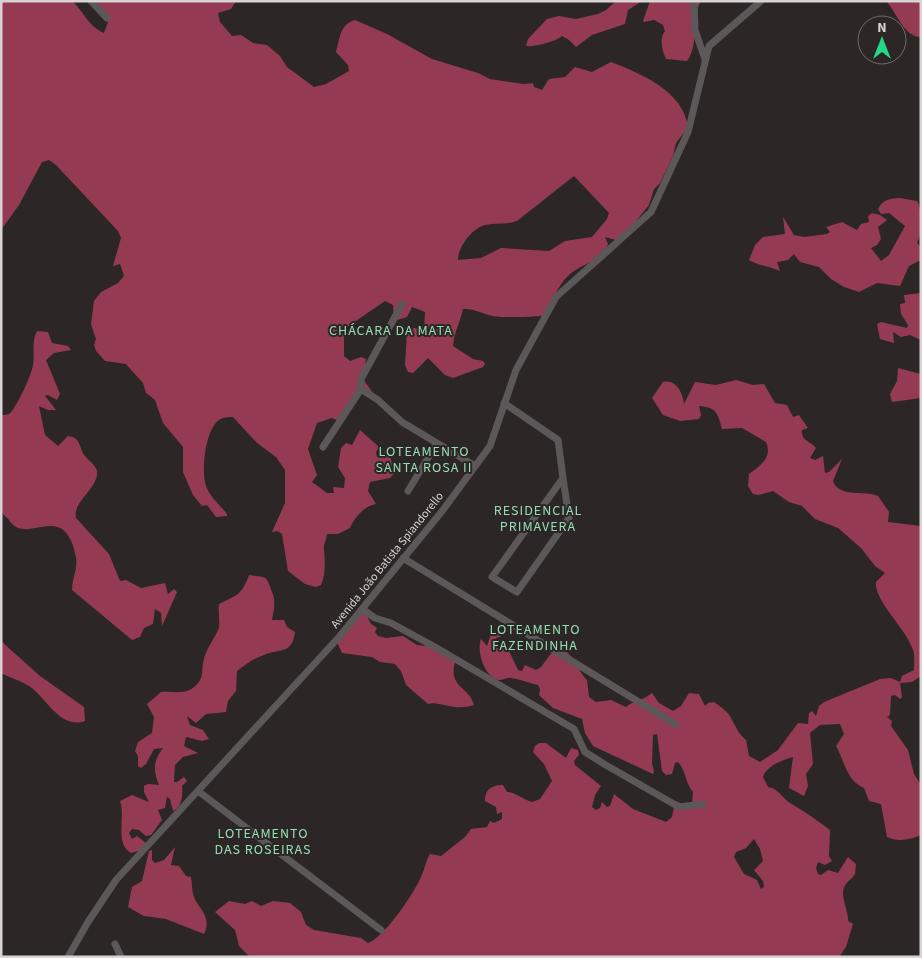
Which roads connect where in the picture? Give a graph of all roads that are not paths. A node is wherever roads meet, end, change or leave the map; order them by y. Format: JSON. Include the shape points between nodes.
{"nodes":[{"id":1,"x":91,"y":1,"type":"edge"},
{"id":2,"x":694,"y":1,"type":"edge"},
{"id":3,"x":761,"y":1,"type":"edge"},
{"id":4,"x":107,"y":18,"type":"dead end"},
{"id":5,"x":706,"y":60,"type":"junction"},
{"id":6,"x":402,"y":304,"type":"dead end"},
{"id":7,"x":362,"y":389,"type":"junction"},
{"id":8,"x":504,"y":403,"type":"junction"},
{"id":9,"x":437,"y":443,"type":"junction"},
{"id":10,"x":323,"y":447,"type":"dead end"},
{"id":11,"x":475,"y":466,"type":"junction"},
{"id":12,"x":563,"y":478,"type":"junction"},
{"id":13,"x":408,"y":491,"type":"dead end"},
{"id":14,"x":404,"y":558,"type":"junction"},
{"id":15,"x":362,"y":609,"type":"junction"},
{"id":16,"x":675,"y":724,"type":"dead end"},
{"id":17,"x":198,"y":791,"type":"junction"},
{"id":18,"x":703,"y":804,"type":"dead end"},
{"id":19,"x":381,"y":930,"type":"dead end"},
{"id":20,"x":115,"y":944,"type":"dead end"},
{"id":21,"x":68,"y":957,"type":"edge"},
{"id":22,"x":121,"y":957,"type":"edge"}],
"edges":[{"from":1,"to":4,"type":"street"},
{"from":2,"to":5,"type":"street","via":[[695,30]]},
{"from":3,"to":5,"type":"street","name":"Avenida João Batista Spiandorello","via":[[709,46]]},
{"from":5,"to":8,"type":"street","name":"Avenida João Batista Spiandorello","via":[[688,132],[651,212],[556,297],[516,370]]},
{"from":6,"to":7,"type":"street","via":[[362,379]]},
{"from":7,"to":9,"type":"street","via":[[394,416]]},
{"from":7,"to":10,"type":"street"},
{"from":8,"to":11,"type":"street","name":"Avenida João Batista Spiandorello","via":[[490,446]]},
{"from":8,"to":12,"type":"street","via":[[558,440]]},
{"from":9,"to":11,"type":"street"},
{"from":9,"to":13,"type":"street"},
{"from":11,"to":14,"type":"street","name":"Avenida João Batista Spiandorello"},
{"from":12,"to":12,"type":"street","via":[[569,518],[517,592],[492,577]]},
{"from":14,"to":15,"type":"street","name":"Avenida João Batista Spiandorello"},
{"from":14,"to":16,"type":"street"},
{"from":15,"to":17,"type":"street","name":"Avenida João Batista Spiandorello"},
{"from":15,"to":18,"type":"street","via":[[435,646],[574,729],[585,752],[631,780],[679,807]]},
{"from":17,"to":19,"type":"street"},
{"from":17,"to":21,"type":"street","name":"Avenida João Batista Spiandorello","via":[[116,880]]},
{"from":20,"to":22,"type":"street"}]}
